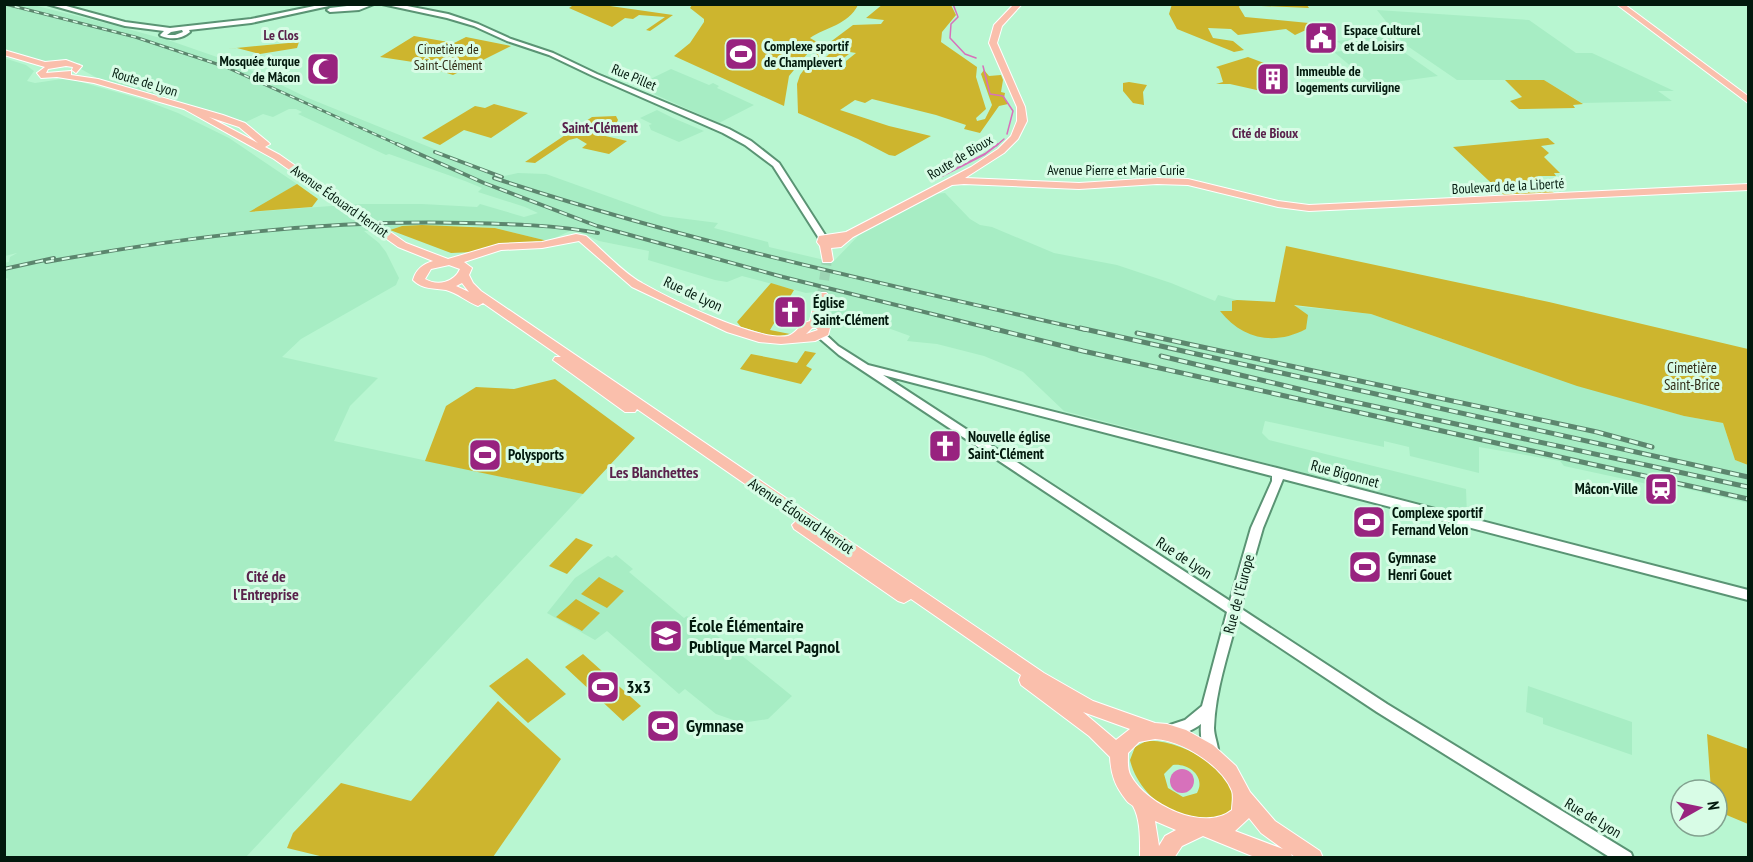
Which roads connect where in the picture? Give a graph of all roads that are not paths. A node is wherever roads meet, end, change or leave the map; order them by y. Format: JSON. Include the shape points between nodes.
{"nodes":[{"id":1,"x":50,"y":4,"type":"edge"},
{"id":2,"x":335,"y":4,"type":"edge"},
{"id":3,"x":370,"y":4,"type":"edge"},
{"id":4,"x":385,"y":4,"type":"edge"},
{"id":5,"x":1019,"y":4,"type":"edge"},
{"id":6,"x":1619,"y":4,"type":"edge"},
{"id":7,"x":344,"y":6,"type":"edge"},
{"id":8,"x":362,"y":8,"type":"junction"},
{"id":9,"x":403,"y":9,"type":"junction"},
{"id":10,"x":282,"y":16,"type":"junction"},
{"id":11,"x":154,"y":29,"type":"junction"},
{"id":12,"x":171,"y":30,"type":"junction"},
{"id":13,"x":186,"y":31,"type":"junction"},
{"id":14,"x":164,"y":33,"type":"junction"},
{"id":15,"x":4,"y":54,"type":"edge"},
{"id":16,"x":44,"y":67,"type":"junction"},
{"id":17,"x":75,"y":70,"type":"junction"},
{"id":18,"x":61,"y":76,"type":"junction"},
{"id":19,"x":94,"y":81,"type":"junction"},
{"id":20,"x":1747,"y":99,"type":"edge"},
{"id":21,"x":188,"y":110,"type":"joint"},
{"id":22,"x":983,"y":163,"type":"junction"},
{"id":23,"x":970,"y":171,"type":"junction"},
{"id":24,"x":988,"y":178,"type":"junction"},
{"id":25,"x":950,"y":182,"type":"junction"},
{"id":26,"x":1749,"y":187,"type":"edge"},
{"id":27,"x":1269,"y":203,"type":"joint"},
{"id":28,"x":834,"y":239,"type":"joint"},
{"id":29,"x":402,"y":245,"type":"junction"},
{"id":30,"x":457,"y":267,"type":"junction"},
{"id":31,"x":422,"y":271,"type":"junction"},
{"id":32,"x":444,"y":286,"type":"junction"},
{"id":33,"x":822,"y":295,"type":"tunnel mouth"},
{"id":34,"x":818,"y":330,"type":"junction"},
{"id":35,"x":887,"y":374,"type":"junction"},
{"id":36,"x":934,"y":384,"type":"junction"},
{"id":37,"x":913,"y":398,"type":"junction"},
{"id":38,"x":1277,"y":477,"type":"junction"},
{"id":39,"x":1749,"y":595,"type":"edge"},
{"id":40,"x":1233,"y":611,"type":"junction"},
{"id":41,"x":1208,"y":709,"type":"junction"},
{"id":42,"x":1162,"y":731,"type":"junction"},
{"id":43,"x":1119,"y":754,"type":"junction"},
{"id":44,"x":1212,"y":755,"type":"junction"},
{"id":45,"x":1243,"y":797,"type":"junction"},
{"id":46,"x":1142,"y":806,"type":"junction"},
{"id":47,"x":1204,"y":831,"type":"junction"},
{"id":48,"x":1150,"y":858,"type":"edge"},
{"id":49,"x":1164,"y":858,"type":"edge"},
{"id":50,"x":1283,"y":858,"type":"edge"},
{"id":51,"x":1313,"y":858,"type":"edge"},
{"id":52,"x":1626,"y":858,"type":"edge"}],
"edges":[{"from":1,"to":11,"type":"street"},
{"from":2,"to":10,"type":"street"},
{"from":3,"to":8,"type":"street"},
{"from":4,"to":9,"type":"street","name":"Rue Pillet"},
{"from":5,"to":22,"type":"main road","name":"Route de Bioux","via":[[998,25],[993,43],[1021,107],[1022,121],[1008,145]]},
{"from":6,"to":20,"type":"main road"},
{"from":7,"to":8,"type":"street","name":"Rue Pillet"},
{"from":7,"to":10,"type":"street","name":"Rue Pillet"},
{"from":8,"to":9,"type":"street","name":"Rue Pillet"},
{"from":9,"to":28,"type":"street","name":"Rue Pillet","via":[[476,25],[726,131],[776,165],[816,228]]},
{"from":10,"to":13,"type":"street"},
{"from":11,"to":12,"type":"street"},
{"from":11,"to":14,"type":"street"},
{"from":12,"to":13,"type":"street"},
{"from":12,"to":14,"type":"street"},
{"from":13,"to":14,"type":"street","via":[[169,37]]},
{"from":15,"to":16,"type":"main road"},
{"from":16,"to":17,"type":"main road","name":"Route de Lyon","via":[[75,64]]},
{"from":16,"to":18,"type":"main road","name":"Route de Lyon","via":[[41,73],[45,76]]},
{"from":17,"to":18,"type":"main road"},
{"from":17,"to":19,"type":"main road","name":"Route de Lyon"},
{"from":18,"to":19,"type":"main road","name":"Route de Lyon"},
{"from":19,"to":21,"type":"main road","name":"Route de Lyon"},
{"from":21,"to":29,"type":"main road","name":"Avenue Édouard Herriot","via":[[277,157]]},
{"from":22,"to":23,"type":"main road","name":"Route de Bioux"},
{"from":22,"to":24,"type":"main road"},
{"from":23,"to":24,"type":"main road","name":"Avenue Pierre et Marie Curie"},
{"from":23,"to":25,"type":"main road","name":"Route de Bioux"},
{"from":24,"to":25,"type":"main road","name":"Avenue Pierre et Marie Curie"},
{"from":24,"to":27,"type":"main road","name":"Avenue Pierre et Marie Curie","via":[[1064,186],[1187,182]]},
{"from":25,"to":28,"type":"main road","name":"Route de Bioux"},
{"from":26,"to":27,"type":"main road","name":"Boulevard de la Liberté","via":[[1318,208]]},
{"from":29,"to":30,"type":"main road","name":"Avenue Édouard Herriot"},
{"from":29,"to":31,"type":"main road","name":"Avenue Édouard Herriot"},
{"from":30,"to":31,"type":"main road","via":[[432,265]]},
{"from":30,"to":32,"type":"main road","via":[[456,282]]},
{"from":30,"to":34,"type":"main road","name":"Rue de Lyon","via":[[479,255],[514,245],[571,241],[592,247],[636,285],[725,327],[759,338],[781,340]]},
{"from":30,"to":42,"type":"main road","name":"Avenue Édouard Herriot","via":[[477,293],[1038,678],[1087,706]]},
{"from":31,"to":32,"type":"main road","name":"Avenue Édouard Herriot","via":[[421,283]]},
{"from":32,"to":43,"type":"main road","name":"Avenue Édouard Herriot","via":[[470,297],[1034,685]]},
{"from":33,"to":34,"type":"main road"},
{"from":34,"to":35,"type":"street","name":"Rue de Lyon","via":[[846,356]]},
{"from":35,"to":36,"type":"street"},
{"from":35,"to":37,"type":"street","name":"Rue de Lyon"},
{"from":36,"to":37,"type":"street"},
{"from":36,"to":38,"type":"street"},
{"from":37,"to":40,"type":"street","name":"Rue de Lyon"},
{"from":38,"to":39,"type":"street","name":"Rue Bigonnet","via":[[1324,484]]},
{"from":38,"to":40,"type":"street","name":"Rue de l'Europe","via":[[1257,528]]},
{"from":40,"to":41,"type":"street","name":"Rue de l'Europe"},
{"from":40,"to":52,"type":"street","name":"Rue de Lyon"},
{"from":41,"to":42,"type":"street","via":[[1189,725]]},
{"from":41,"to":44,"type":"street","name":"Rue de l'Europe","via":[[1207,734]]},
{"from":42,"to":43,"type":"main road","via":[[1129,737]]},
{"from":42,"to":44,"type":"main road"},
{"from":43,"to":46,"type":"main road","via":[[1123,779]]},
{"from":44,"to":45,"type":"main road","via":[[1234,776]]},
{"from":45,"to":47,"type":"main road","via":[[1244,812],[1235,824],[1226,830]]},
{"from":45,"to":51,"type":"main road","via":[[1268,827]]},
{"from":46,"to":47,"type":"main road","via":[[1171,823]]},
{"from":46,"to":48,"type":"main road"},
{"from":47,"to":49,"type":"main road","via":[[1174,839]]},
{"from":47,"to":50,"type":"main road"}]}
